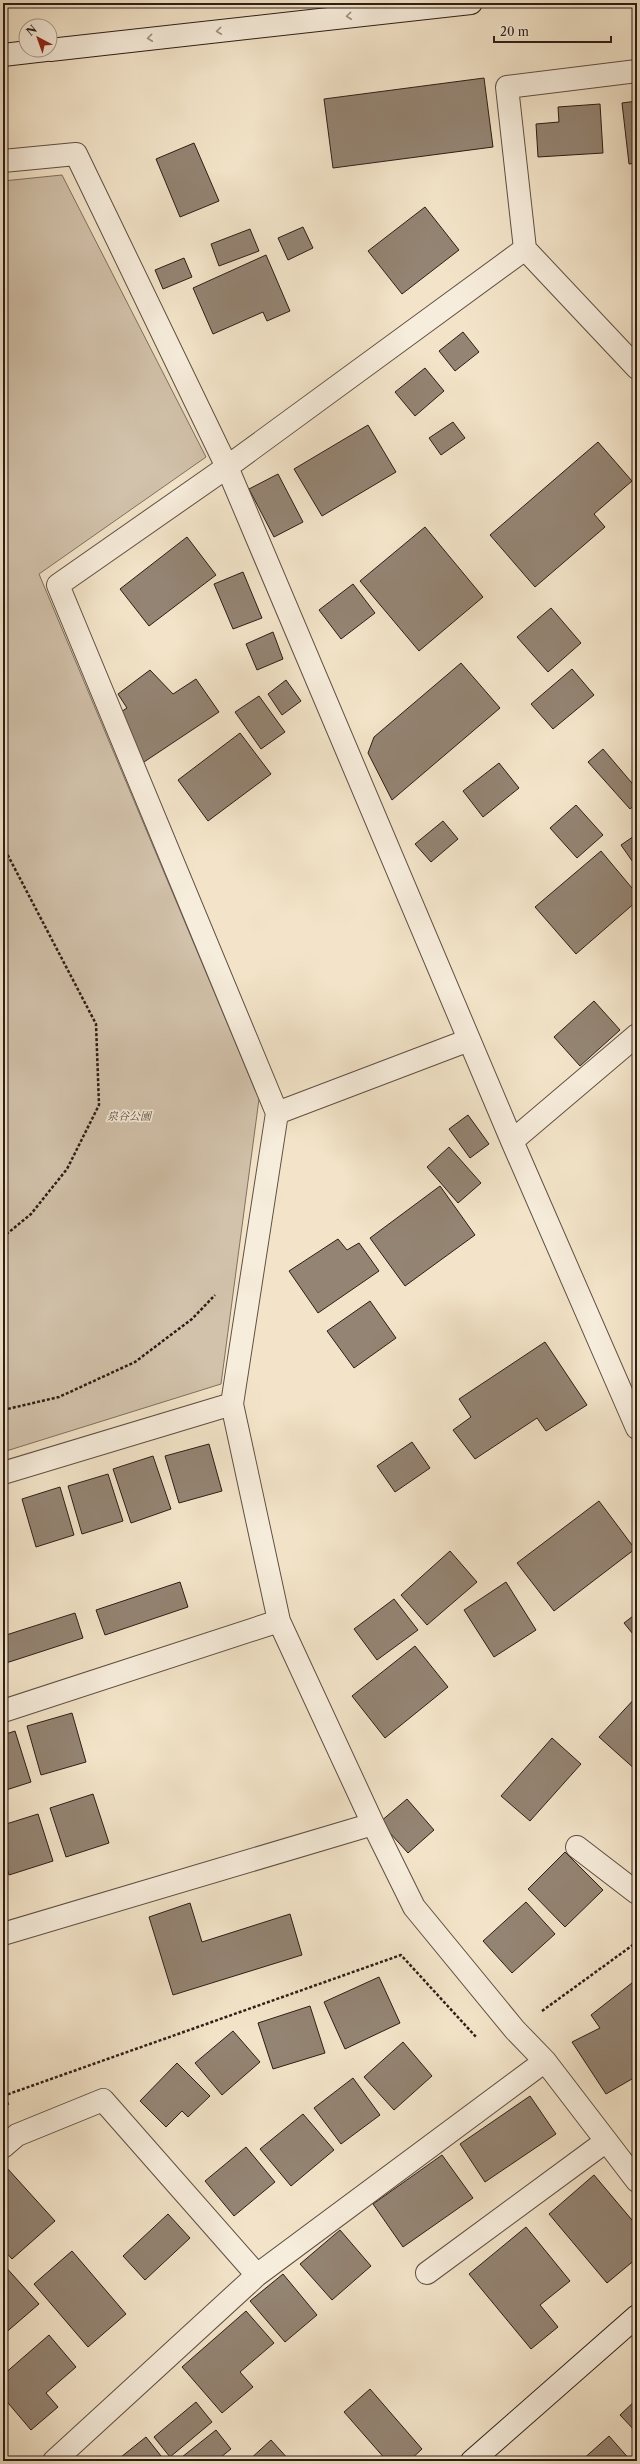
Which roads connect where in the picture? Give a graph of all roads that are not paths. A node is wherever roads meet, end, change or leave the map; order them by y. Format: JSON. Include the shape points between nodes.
{"nodes":[{"id":1,"x":471,"y":3,"type":"edge"},
{"id":2,"x":58,"y":49,"type":"edge"},
{"id":3,"x":18,"y":53,"type":"edge"},
{"id":4,"x":3,"y":55,"type":"edge"},
{"id":5,"x":637,"y":71,"type":"edge"},
{"id":6,"x":3,"y":161,"type":"edge"},
{"id":7,"x":525,"y":249,"type":"junction"},
{"id":8,"x":637,"y":368,"type":"edge"},
{"id":9,"x":227,"y":467,"type":"junction"},
{"id":10,"x":637,"y":1035,"type":"edge"},
{"id":11,"x":469,"y":1040,"type":"junction"},
{"id":12,"x":277,"y":1113,"type":"junction"},
{"id":13,"x":512,"y":1141,"type":"junction"},
{"id":14,"x":232,"y":1404,"type":"junction"},
{"id":15,"x":637,"y":1428,"type":"edge"},
{"id":16,"x":3,"y":1473,"type":"edge"},
{"id":17,"x":279,"y":1621,"type":"junction"},
{"id":18,"x":3,"y":1711,"type":"edge"},
{"id":19,"x":373,"y":1824,"type":"junction"},
{"id":20,"x":577,"y":1846,"type":"dead end"},
{"id":21,"x":637,"y":1893,"type":"edge"},
{"id":22,"x":3,"y":1934,"type":"edge"},
{"id":23,"x":545,"y":2062,"type":"junction"},
{"id":24,"x":605,"y":2142,"type":"junction"},
{"id":25,"x":3,"y":2147,"type":"edge"},
{"id":26,"x":637,"y":2181,"type":"edge"},
{"id":27,"x":427,"y":2272,"type":"dead end"},
{"id":28,"x":257,"y":2275,"type":"junction"},
{"id":29,"x":637,"y":2316,"type":"edge"},
{"id":30,"x":54,"y":2461,"type":"edge"},
{"id":31,"x":472,"y":2461,"type":"edge"}],
"edges":[{"from":1,"to":2,"type":"street","one_way":true},
{"from":3,"to":4,"type":"street"},
{"from":5,"to":7,"type":"street","via":[[507,88]]},
{"from":6,"to":9,"type":"street","via":[[76,154]]},
{"from":7,"to":8,"type":"street"},
{"from":7,"to":9,"type":"street"},
{"from":9,"to":11,"type":"street"},
{"from":9,"to":12,"type":"street","via":[[58,586]]},
{"from":10,"to":13,"type":"street"},
{"from":11,"to":12,"type":"street"},
{"from":11,"to":13,"type":"street"},
{"from":12,"to":14,"type":"street"},
{"from":13,"to":15,"type":"street"},
{"from":14,"to":16,"type":"street"},
{"from":14,"to":17,"type":"street"},
{"from":17,"to":18,"type":"street"},
{"from":17,"to":19,"type":"street"},
{"from":19,"to":22,"type":"street"},
{"from":19,"to":23,"type":"street","via":[[414,1907]]},
{"from":20,"to":21,"type":"street"},
{"from":23,"to":24,"type":"street"},
{"from":23,"to":28,"type":"street"},
{"from":24,"to":26,"type":"street"},
{"from":24,"to":27,"type":"street"},
{"from":25,"to":28,"type":"street","via":[[17,2135],[103,2100]]},
{"from":28,"to":30,"type":"street"},
{"from":29,"to":31,"type":"street"}]}
